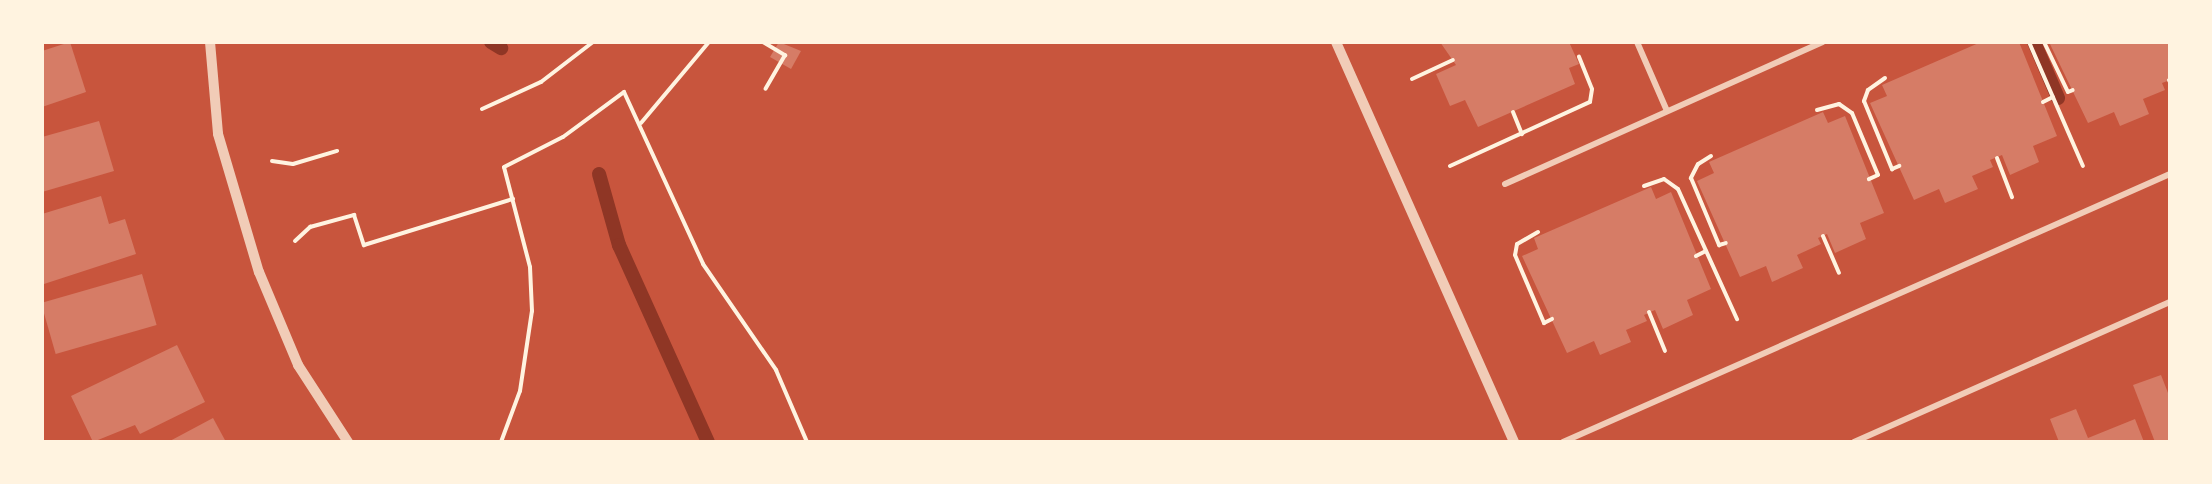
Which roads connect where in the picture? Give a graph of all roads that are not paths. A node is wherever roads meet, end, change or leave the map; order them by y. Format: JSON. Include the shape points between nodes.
{"nodes":[{"id":1,"x":210,"y":42,"type":"edge"},
{"id":2,"x":1336,"y":42,"type":"edge"},
{"id":3,"x":1637,"y":42,"type":"edge"},
{"id":4,"x":1822,"y":42,"type":"edge"},
{"id":5,"x":1667,"y":111,"type":"junction"},
{"id":6,"x":2170,"y":174,"type":"edge"},
{"id":7,"x":1505,"y":184,"type":"dead end"},
{"id":8,"x":2170,"y":302,"type":"edge"},
{"id":9,"x":348,"y":442,"type":"edge"},
{"id":10,"x":1514,"y":442,"type":"edge"},
{"id":11,"x":1563,"y":442,"type":"edge"},
{"id":12,"x":1854,"y":442,"type":"edge"}],
"edges":[{"from":1,"to":9,"type":"street","via":[[218,134],[265,292],[298,365]]},
{"from":2,"to":10,"type":"street"},
{"from":3,"to":5,"type":"street"},
{"from":4,"to":5,"type":"street"},
{"from":5,"to":7,"type":"street"},
{"from":6,"to":11,"type":"street"},
{"from":8,"to":12,"type":"street"}]}
